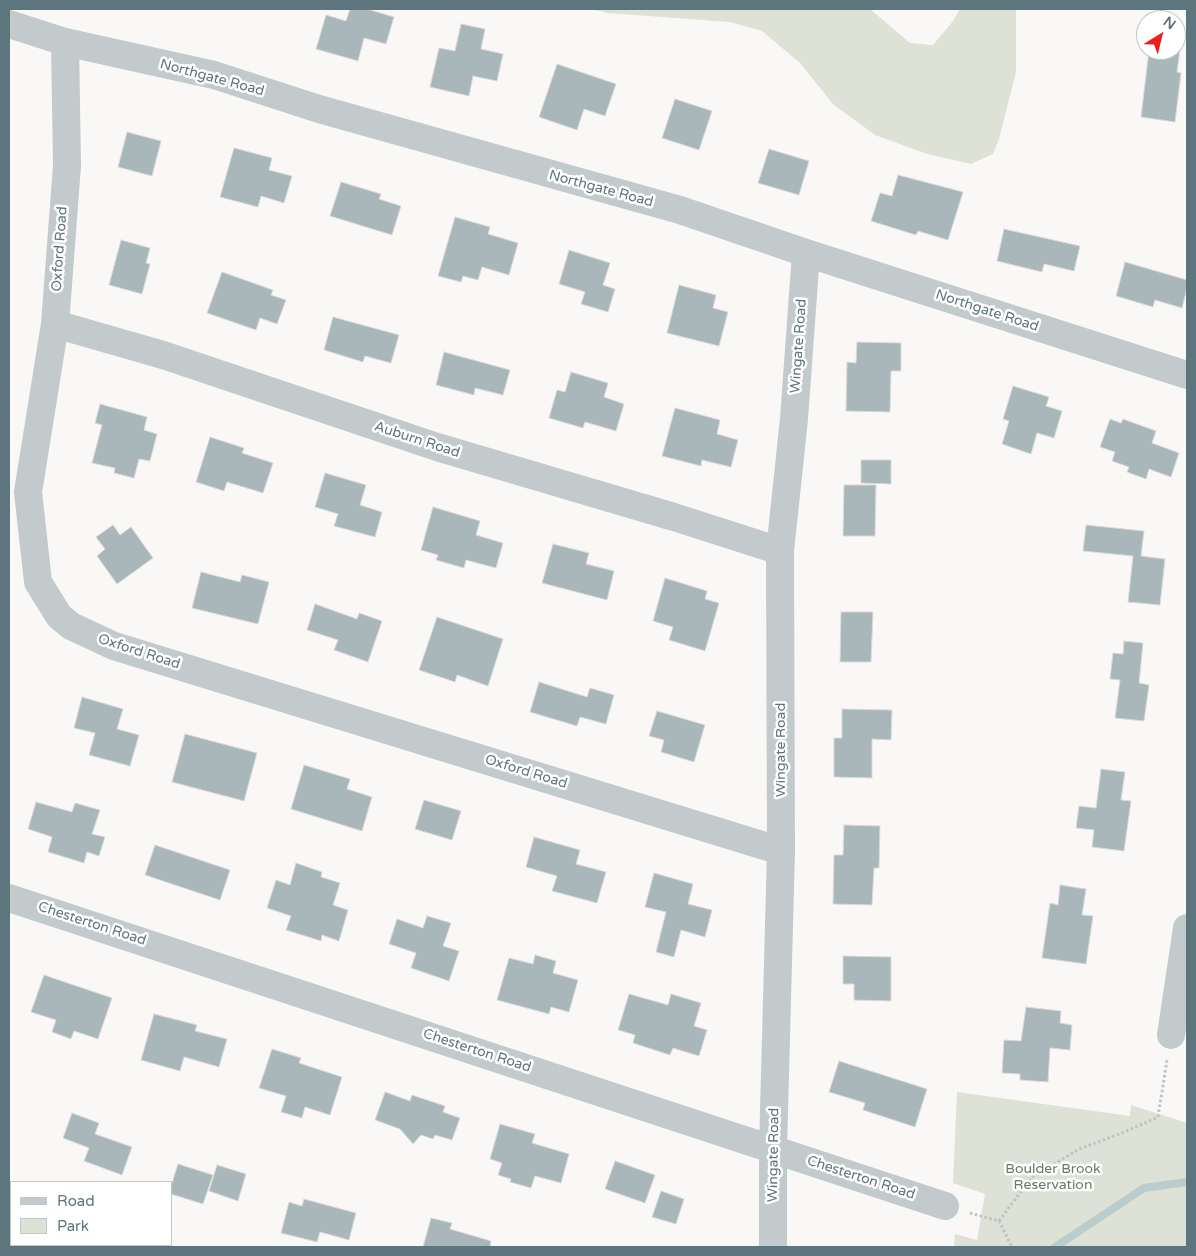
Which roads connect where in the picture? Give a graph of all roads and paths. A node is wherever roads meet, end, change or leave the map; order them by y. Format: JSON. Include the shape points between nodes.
{"nodes":[{"id":1,"x":9,"y":24,"type":"edge"},
{"id":2,"x":65,"y":42,"type":"junction"},
{"id":3,"x":806,"y":253,"type":"junction"},
{"id":4,"x":55,"y":324,"type":"junction"},
{"id":5,"x":1187,"y":376,"type":"edge"},
{"id":6,"x":780,"y":551,"type":"junction"},
{"id":7,"x":781,"y":852,"type":"junction"},
{"id":8,"x":9,"y":898,"type":"edge"},
{"id":9,"x":1187,"y":928,"type":"edge"},
{"id":10,"x":1170,"y":1035,"type":"joint"},
{"id":11,"x":773,"y":1149,"type":"junction"},
{"id":12,"x":945,"y":1206,"type":"joint"},
{"id":13,"x":999,"y":1221,"type":"junction"},
{"id":14,"x":773,"y":1247,"type":"edge"},
{"id":15,"x":1012,"y":1247,"type":"edge"}],
"edges":[{"from":1,"to":2,"type":"street","name":"Northgate Road"},
{"from":2,"to":3,"type":"street","name":"Northgate Road","via":[[214,75],[319,109],[680,210]]},
{"from":2,"to":4,"type":"street","name":"Oxford Road","via":[[66,166]]},
{"from":3,"to":5,"type":"street","name":"Northgate Road"},
{"from":3,"to":6,"type":"street","name":"Wingate Road"},
{"from":4,"to":6,"type":"street","name":"Auburn Road","via":[[163,355],[437,447]]},
{"from":4,"to":7,"type":"street","name":"Oxford Road","via":[[28,492],[38,582],[53,609],[72,626],[114,646]]},
{"from":6,"to":7,"type":"street","name":"Wingate Road"},
{"from":7,"to":11,"type":"street","name":"Wingate Road"},
{"from":8,"to":11,"type":"street","name":"Chesterton Road"},
{"from":9,"to":10,"type":"street"},
{"from":10,"to":13,"type":"path","via":[[1158,1117],[1079,1149],[1031,1178]]},
{"from":11,"to":12,"type":"street","name":"Chesterton Road"},
{"from":11,"to":14,"type":"street","name":"Wingate Road"},
{"from":12,"to":13,"type":"path"},
{"from":13,"to":15,"type":"path"}]}
